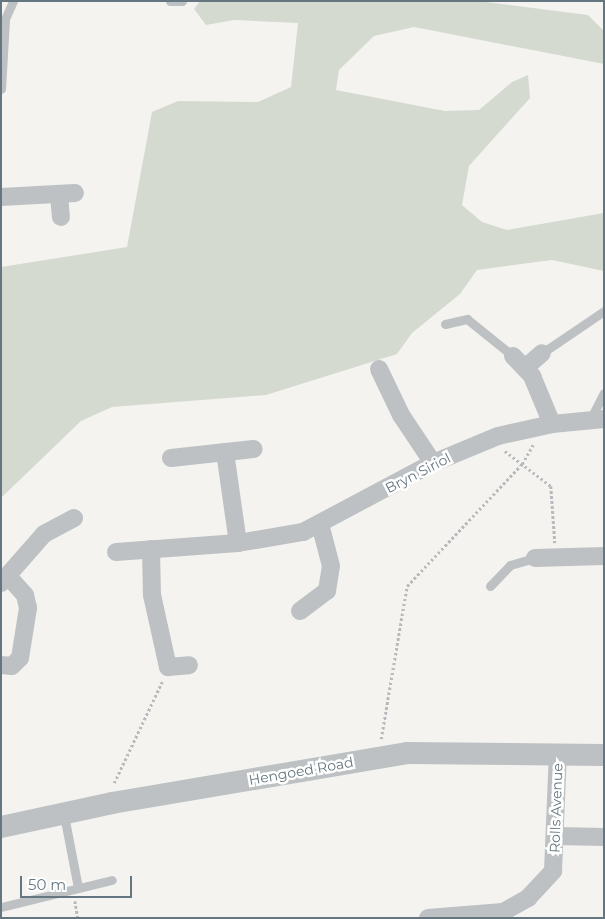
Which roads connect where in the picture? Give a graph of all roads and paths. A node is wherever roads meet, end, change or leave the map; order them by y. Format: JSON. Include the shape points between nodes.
{"nodes":[{"id":1,"x":13,"y":1,"type":"edge"},
{"id":2,"x":170,"y":1,"type":"edge"},
{"id":3,"x":182,"y":1,"type":"edge"},
{"id":4,"x":1,"y":89,"type":"edge"},
{"id":5,"x":1,"y":197,"type":"edge"},
{"id":6,"x":61,"y":217,"type":"dead end"},
{"id":7,"x":604,"y":311,"type":"edge"},
{"id":8,"x":445,"y":324,"type":"dead end"},
{"id":9,"x":542,"y":353,"type":"joint"},
{"id":10,"x":519,"y":362,"type":"junction"},
{"id":11,"x":380,"y":369,"type":"dead end"},
{"id":12,"x":604,"y":393,"type":"edge"},
{"id":13,"x":597,"y":420,"type":"edge"},
{"id":14,"x":552,"y":424,"type":"junction"},
{"id":15,"x":490,"y":440,"type":"junction"},
{"id":16,"x":254,"y":449,"type":"dead end"},
{"id":17,"x":225,"y":452,"type":"junction"},
{"id":18,"x":171,"y":458,"type":"dead end"},
{"id":19,"x":433,"y":463,"type":"junction"},
{"id":20,"x":522,"y":464,"type":"junction"},
{"id":21,"x":74,"y":518,"type":"dead end"},
{"id":22,"x":320,"y":524,"type":"junction"},
{"id":23,"x":238,"y":544,"type":"junction"},
{"id":24,"x":151,"y":549,"type":"junction"},
{"id":25,"x":116,"y":552,"type":"dead end"},
{"id":26,"x":604,"y":556,"type":"edge"},
{"id":27,"x":556,"y":557,"type":"junction"},
{"id":28,"x":535,"y":558,"type":"joint"},
{"id":29,"x":4,"y":580,"type":"edge"},
{"id":30,"x":490,"y":586,"type":"dead end"},
{"id":31,"x":300,"y":611,"type":"dead end"},
{"id":32,"x":1,"y":665,"type":"edge"},
{"id":33,"x":189,"y":665,"type":"dead end"},
{"id":34,"x":168,"y":667,"type":"junction"},
{"id":35,"x":380,"y":746,"type":"dead end"},
{"id":36,"x":558,"y":754,"type":"junction"},
{"id":37,"x":604,"y":755,"type":"edge"},
{"id":38,"x":104,"y":805,"type":"junction"},
{"id":39,"x":64,"y":814,"type":"junction"},
{"id":40,"x":1,"y":827,"type":"edge"},
{"id":41,"x":556,"y":836,"type":"junction"},
{"id":42,"x":604,"y":837,"type":"edge"},
{"id":43,"x":112,"y":880,"type":"dead end"},
{"id":44,"x":76,"y":889,"type":"junction"},
{"id":45,"x":1,"y":907,"type":"edge"},
{"id":46,"x":503,"y":915,"type":"edge"},
{"id":47,"x":78,"y":918,"type":"edge"},
{"id":48,"x":428,"y":918,"type":"edge"}],
"edges":[{"from":1,"to":4,"type":"lane","via":[[5,19]]},
{"from":2,"to":3,"type":"lane"},
{"from":5,"to":6,"type":"street","via":[[67,194]]},
{"from":7,"to":9,"type":"lane"},
{"from":8,"to":10,"type":"lane","via":[[467,318]]},
{"from":9,"to":10,"type":"street"},
{"from":10,"to":14,"type":"street"},
{"from":11,"to":19,"type":"street","via":[[401,415]]},
{"from":12,"to":13,"type":"lane"},
{"from":13,"to":14,"type":"street","name":"Bryn Siriol"},
{"from":14,"to":15,"type":"street","name":"Bryn Siriol"},
{"from":15,"to":19,"type":"street","name":"Bryn Siriol"},
{"from":15,"to":20,"type":"path"},
{"from":16,"to":17,"type":"street"},
{"from":17,"to":18,"type":"street"},
{"from":17,"to":23,"type":"street"},
{"from":19,"to":22,"type":"street","name":"Bryn Siriol"},
{"from":20,"to":27,"type":"path","via":[[551,486]]},
{"from":20,"to":35,"type":"path","via":[[408,586]]},
{"from":21,"to":29,"type":"street","via":[[44,534]]},
{"from":22,"to":23,"type":"street","name":"Bryn Siriol","via":[[303,532]]},
{"from":22,"to":31,"type":"street","via":[[331,566],[326,591]]},
{"from":23,"to":24,"type":"street","name":"Bryn Siriol"},
{"from":24,"to":25,"type":"street","name":"Bryn Siriol"},
{"from":24,"to":34,"type":"street","via":[[152,595]]},
{"from":26,"to":27,"type":"street"},
{"from":27,"to":28,"type":"street"},
{"from":28,"to":30,"type":"lane","via":[[510,565]]},
{"from":29,"to":32,"type":"street","via":[[25,595],[28,608],[20,658],[12,666]]},
{"from":33,"to":34,"type":"street"},
{"from":34,"to":38,"type":"path"},
{"from":36,"to":37,"type":"street","name":"Hengoed Road"},
{"from":36,"to":38,"type":"street","name":"Hengoed Road","via":[[407,753]]},
{"from":36,"to":41,"type":"street","name":"Rolls Avenue"},
{"from":38,"to":39,"type":"street","name":"Hengoed Road"},
{"from":39,"to":40,"type":"street","name":"Hengoed Road"},
{"from":39,"to":44,"type":"lane"},
{"from":41,"to":42,"type":"street"},
{"from":41,"to":46,"type":"street","name":"Rolls Avenue","via":[[553,871],[528,898]]},
{"from":43,"to":44,"type":"lane"},
{"from":44,"to":45,"type":"lane"},
{"from":44,"to":47,"type":"path"},
{"from":46,"to":48,"type":"street","name":"Rolls Avenue"}]}
